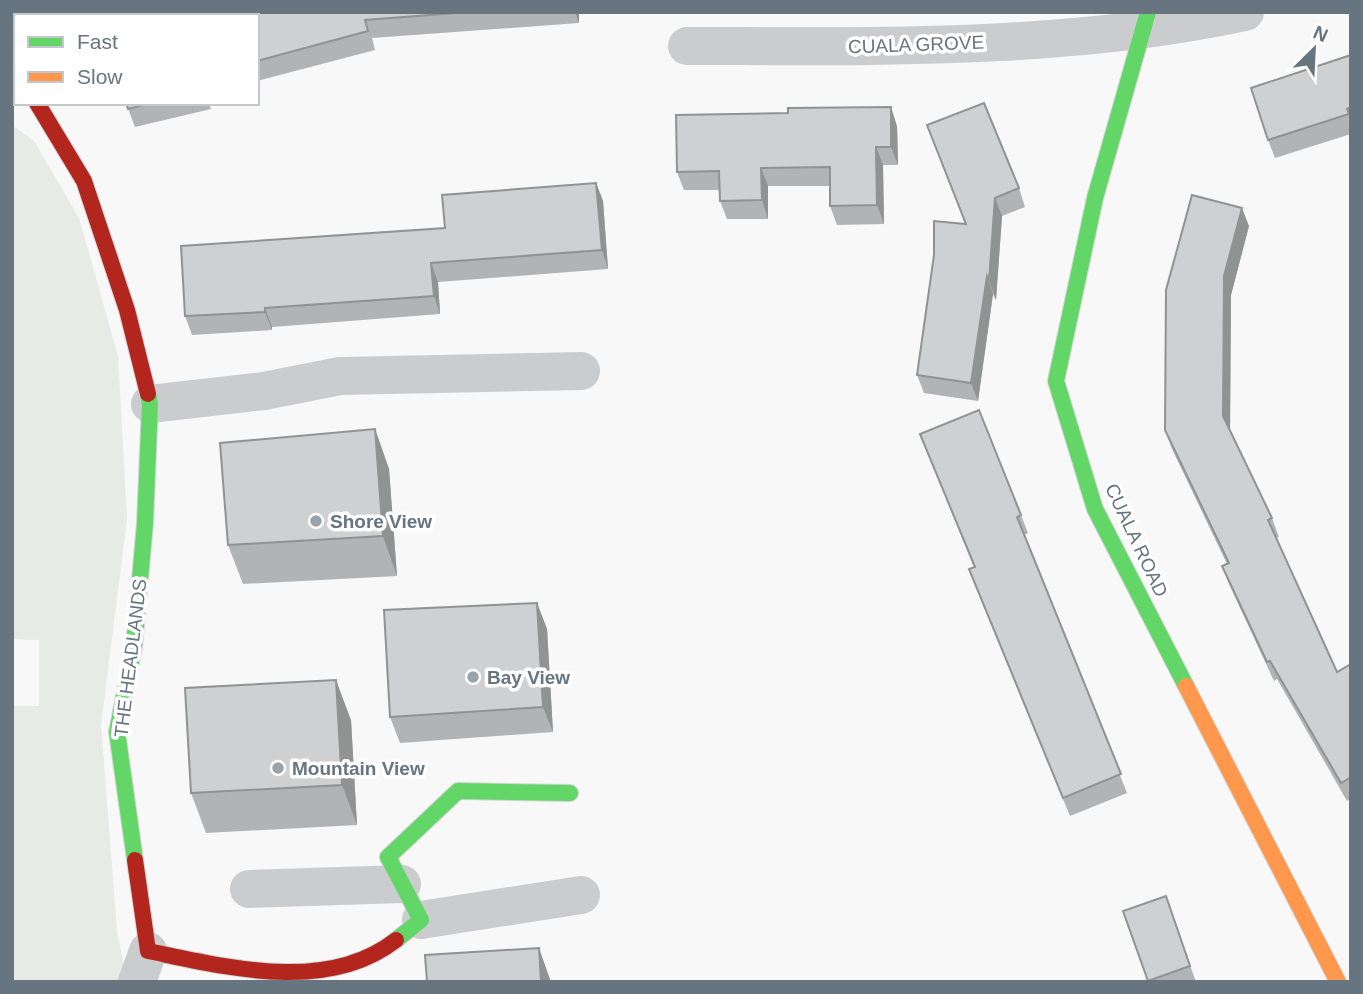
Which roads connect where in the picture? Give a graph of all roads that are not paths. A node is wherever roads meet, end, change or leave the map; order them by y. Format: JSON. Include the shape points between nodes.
{"nodes":[{"id":1,"x":1245,"y":12,"type":"edge"},
{"id":2,"x":1146,"y":20,"type":"edge"},
{"id":3,"x":687,"y":46,"type":"dead end"},
{"id":4,"x":38,"y":105,"type":"edge"},
{"id":5,"x":581,"y":371,"type":"dead end"},
{"id":6,"x":150,"y":404,"type":"junction"},
{"id":7,"x":570,"y":793,"type":"dead end"},
{"id":8,"x":402,"y":884,"type":"junction"},
{"id":9,"x":249,"y":889,"type":"dead end"},
{"id":10,"x":581,"y":895,"type":"dead end"},
{"id":11,"x":421,"y":920,"type":"junction"},
{"id":12,"x":143,"y":966,"type":"edge"},
{"id":13,"x":1337,"y":972,"type":"edge"}],
"edges":[{"from":1,"to":2,"type":"street","name":"CUALA GROVE"},
{"from":2,"to":3,"type":"street","name":"CUALA GROVE","via":[[940,47]]},
{"from":2,"to":13,"type":"street","name":"CUALA ROAD","via":[[1095,198],[1056,381],[1095,509]]},
{"from":4,"to":6,"type":"street","name":"THE HEADLANDS","via":[[84,181],[127,310]]},
{"from":5,"to":6,"type":"street","via":[[340,376],[264,391]]},
{"from":6,"to":12,"type":"street","name":"THE HEADLANDS","via":[[134,647],[117,732]]},
{"from":7,"to":8,"type":"street","via":[[458,791],[388,857]]},
{"from":8,"to":9,"type":"street"},
{"from":8,"to":11,"type":"street"},
{"from":10,"to":11,"type":"street","name":"THE HEADLANDS"},
{"from":11,"to":12,"type":"street","name":"THE HEADLANDS","via":[[366,960],[313,973],[211,964]]}]}
